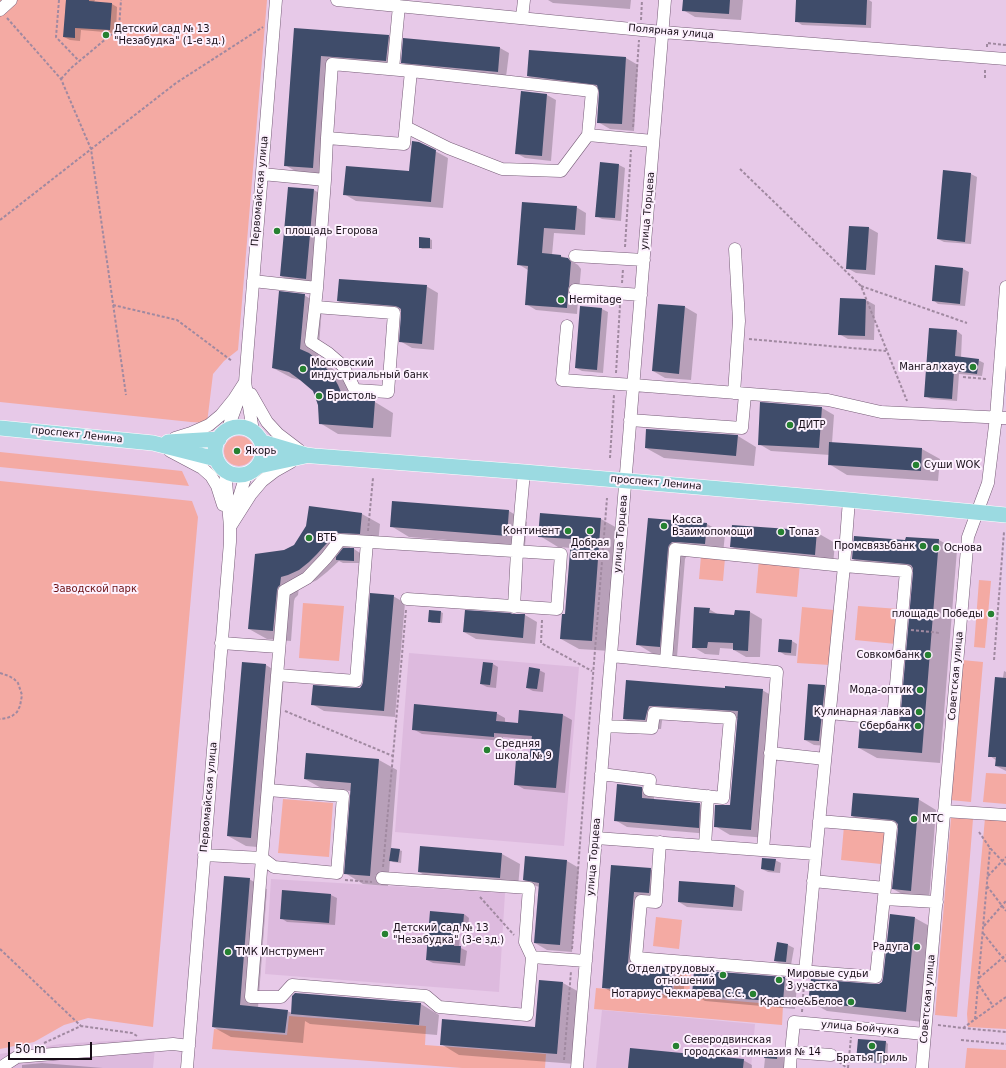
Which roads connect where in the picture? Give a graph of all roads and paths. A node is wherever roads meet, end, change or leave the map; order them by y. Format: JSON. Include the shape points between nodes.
{"nodes":[{"id":1,"x":11,"y":0,"type":"edge"},
{"id":2,"x":59,"y":0,"type":"edge"},
{"id":3,"x":121,"y":0,"type":"edge"},
{"id":4,"x":276,"y":0,"type":"edge"},
{"id":5,"x":337,"y":0,"type":"edge"},
{"id":6,"x":524,"y":0,"type":"edge"},
{"id":7,"x":642,"y":0,"type":"edge"},
{"id":8,"x":665,"y":0,"type":"edge"},
{"id":9,"x":399,"y":6,"type":"junction"},
{"id":10,"x":3,"y":13,"type":"edge"},
{"id":11,"x":522,"y":18,"type":"junction"},
{"id":12,"x":263,"y":26,"type":"dead end"},
{"id":13,"x":640,"y":30,"type":"junction"},
{"id":14,"x":662,"y":32,"type":"junction"},
{"id":15,"x":987,"y":43,"type":"dead end"},
{"id":16,"x":1006,"y":45,"type":"edge"},
{"id":17,"x":1006,"y":59,"type":"edge"},
{"id":18,"x":79,"y":61,"type":"junction"},
{"id":19,"x":393,"y":69,"type":"junction"},
{"id":20,"x":411,"y":70,"type":"junction"},
{"id":21,"x":61,"y":79,"type":"junction"},
{"id":22,"x":406,"y":127,"type":"junction"},
{"id":23,"x":588,"y":135,"type":"junction"},
{"id":24,"x":327,"y":138,"type":"junction"},
{"id":25,"x":632,"y":139,"type":"junction"},
{"id":26,"x":653,"y":141,"type":"junction"},
{"id":27,"x":91,"y":149,"type":"junction"},
{"id":28,"x":740,"y":169,"type":"dead end"},
{"id":29,"x":262,"y":174,"type":"junction"},
{"id":30,"x":325,"y":180,"type":"junction"},
{"id":31,"x":0,"y":220,"type":"edge"},
{"id":32,"x":735,"y":249,"type":"dead end"},
{"id":33,"x":575,"y":256,"type":"dead end"},
{"id":34,"x":624,"y":259,"type":"junction"},
{"id":35,"x":644,"y":260,"type":"junction"},
{"id":36,"x":253,"y":281,"type":"junction"},
{"id":37,"x":862,"y":286,"type":"junction"},
{"id":38,"x":1006,"y":287,"type":"edge"},
{"id":39,"x":317,"y":288,"type":"junction"},
{"id":40,"x":575,"y":290,"type":"dead end"},
{"id":41,"x":621,"y":293,"type":"junction"},
{"id":42,"x":641,"y":295,"type":"junction"},
{"id":43,"x":113,"y":304,"type":"junction"},
{"id":44,"x":315,"y":307,"type":"junction"},
{"id":45,"x":967,"y":323,"type":"dead end"},
{"id":46,"x":567,"y":326,"type":"dead end"},
{"id":47,"x":738,"y":338,"type":"junction"},
{"id":48,"x":887,"y":351,"type":"junction"},
{"id":49,"x":232,"y":361,"type":"dead end"},
{"id":50,"x":963,"y":377,"type":"dead end"},
{"id":51,"x":986,"y":379,"type":"dead end"},
{"id":52,"x":245,"y":382,"type":"junction"},
{"id":53,"x":615,"y":383,"type":"junction"},
{"id":54,"x":633,"y":385,"type":"junction"},
{"id":55,"x":739,"y":393,"type":"junction"},
{"id":56,"x":126,"y":395,"type":"dead end"},
{"id":57,"x":912,"y":413,"type":"junction"},
{"id":58,"x":1001,"y":417,"type":"edge"},
{"id":59,"x":630,"y":420,"type":"junction"},
{"id":60,"x":0,"y":428,"type":"edge"},
{"id":61,"x":223,"y":435,"type":"junction"},
{"id":62,"x":258,"y":437,"type":"junction"},
{"id":63,"x":153,"y":443,"type":"junction"},
{"id":64,"x":306,"y":456,"type":"junction"},
{"id":65,"x":610,"y":458,"type":"dead end"},
{"id":66,"x":220,"y":464,"type":"junction"},
{"id":67,"x":259,"y":466,"type":"junction"},
{"id":68,"x":524,"y":472,"type":"junction"},
{"id":69,"x":246,"y":475,"type":"junction"},
{"id":70,"x":373,"y":478,"type":"dead end"},
{"id":71,"x":625,"y":480,"type":"junction"},
{"id":72,"x":607,"y":498,"type":"dead end"},
{"id":73,"x":849,"y":500,"type":"junction"},
{"id":74,"x":977,"y":512,"type":"junction"},
{"id":75,"x":1006,"y":515,"type":"edge"},
{"id":76,"x":230,"y":527,"type":"junction"},
{"id":77,"x":1004,"y":532,"type":"dead end"},
{"id":78,"x":367,"y":542,"type":"junction"},
{"id":79,"x":517,"y":551,"type":"junction"},
{"id":80,"x":844,"y":566,"type":"junction"},
{"id":81,"x":407,"y":599,"type":"joint"},
{"id":82,"x":514,"y":607,"type":"junction"},
{"id":83,"x":542,"y":608,"type":"junction"},
{"id":84,"x":901,"y":630,"type":"junction"},
{"id":85,"x":940,"y":633,"type":"dead end"},
{"id":86,"x":221,"y":643,"type":"junction"},
{"id":87,"x":279,"y":647,"type":"junction"},
{"id":88,"x":611,"y":656,"type":"junction"},
{"id":89,"x":994,"y":660,"type":"dead end"},
{"id":90,"x":666,"y":661,"type":"junction"},
{"id":91,"x":593,"y":671,"type":"junction"},
{"id":92,"x":0,"y":674,"type":"edge"},
{"id":93,"x":277,"y":675,"type":"junction"},
{"id":94,"x":275,"y":706,"type":"junction"},
{"id":95,"x":829,"y":713,"type":"junction"},
{"id":96,"x":0,"y":719,"type":"edge"},
{"id":97,"x":605,"y":726,"type":"junction"},
{"id":98,"x":770,"y":752,"type":"junction"},
{"id":99,"x":393,"y":756,"type":"junction"},
{"id":100,"x":825,"y":759,"type":"junction"},
{"id":101,"x":601,"y":774,"type":"junction"},
{"id":102,"x":268,"y":790,"type":"junction"},
{"id":103,"x":708,"y":796,"type":"junction"},
{"id":104,"x":944,"y":811,"type":"junction"},
{"id":105,"x":1006,"y":815,"type":"edge"},
{"id":106,"x":819,"y":821,"type":"junction"},
{"id":107,"x":979,"y":832,"type":"dead end"},
{"id":108,"x":596,"y":838,"type":"junction"},
{"id":109,"x":660,"y":842,"type":"junction"},
{"id":110,"x":705,"y":846,"type":"junction"},
{"id":111,"x":990,"y":848,"type":"junction"},
{"id":112,"x":763,"y":850,"type":"junction"},
{"id":113,"x":816,"y":854,"type":"junction"},
{"id":114,"x":204,"y":855,"type":"junction"},
{"id":115,"x":262,"y":858,"type":"junction"},
{"id":116,"x":1006,"y":858,"type":"edge"},
{"id":117,"x":1002,"y":861,"type":"junction"},
{"id":118,"x":1006,"y":865,"type":"edge"},
{"id":119,"x":338,"y":873,"type":"junction"},
{"id":120,"x":987,"y":877,"type":"junction"},
{"id":121,"x":382,"y":878,"type":"junction"},
{"id":122,"x":813,"y":882,"type":"junction"},
{"id":123,"x":469,"y":884,"type":"junction"},
{"id":124,"x":987,"y":886,"type":"junction"},
{"id":125,"x":884,"y":893,"type":"junction"},
{"id":126,"x":937,"y":902,"type":"junction"},
{"id":127,"x":1006,"y":902,"type":"edge"},
{"id":128,"x":1002,"y":906,"type":"junction"},
{"id":129,"x":1006,"y":912,"type":"edge"},
{"id":130,"x":983,"y":927,"type":"junction"},
{"id":131,"x":983,"y":934,"type":"junction"},
{"id":132,"x":518,"y":940,"type":"dead end"},
{"id":133,"x":0,"y":948,"type":"edge"},
{"id":134,"x":1006,"y":955,"type":"edge"},
{"id":135,"x":532,"y":957,"type":"junction"},
{"id":136,"x":1003,"y":958,"type":"junction"},
{"id":137,"x":572,"y":960,"type":"junction"},
{"id":138,"x":586,"y":961,"type":"junction"},
{"id":139,"x":1006,"y":962,"type":"edge"},
{"id":140,"x":805,"y":972,"type":"junction"},
{"id":141,"x":979,"y":978,"type":"junction"},
{"id":142,"x":978,"y":984,"type":"junction"},
{"id":143,"x":1006,"y":997,"type":"edge"},
{"id":144,"x":993,"y":1006,"type":"junction"},
{"id":145,"x":798,"y":1018,"type":"junction"},
{"id":146,"x":975,"y":1018,"type":"junction"},
{"id":147,"x":938,"y":1025,"type":"dead end"},
{"id":148,"x":81,"y":1026,"type":"junction"},
{"id":149,"x":852,"y":1027,"type":"junction"},
{"id":150,"x":962,"y":1028,"type":"junction"},
{"id":151,"x":1006,"y":1032,"type":"edge"},
{"id":152,"x":925,"y":1034,"type":"junction"},
{"id":153,"x":961,"y":1040,"type":"dead end"},
{"id":154,"x":40,"y":1044,"type":"dead end"},
{"id":155,"x":1006,"y":1044,"type":"edge"},
{"id":156,"x":153,"y":1046,"type":"junction"},
{"id":157,"x":189,"y":1046,"type":"junction"},
{"id":158,"x":791,"y":1052,"type":"junction"},
{"id":159,"x":831,"y":1055,"type":"dead end"},
{"id":160,"x":564,"y":1060,"type":"dead end"},
{"id":161,"x":0,"y":1068,"type":"edge"},
{"id":162,"x":187,"y":1068,"type":"edge"},
{"id":163,"x":577,"y":1068,"type":"edge"},
{"id":164,"x":790,"y":1068,"type":"edge"},
{"id":165,"x":848,"y":1068,"type":"edge"},
{"id":166,"x":922,"y":1068,"type":"edge"}],
"edges":[{"from":1,"to":10,"type":"street"},
{"from":2,"to":18,"type":"path","via":[[56,37]]},
{"from":3,"to":18,"type":"path","via":[[119,28]]},
{"from":4,"to":29,"type":"street","name":"Первомайская улица"},
{"from":5,"to":9,"type":"street","name":"Полярная улица"},
{"from":6,"to":11,"type":"street"},
{"from":7,"to":13,"type":"path"},
{"from":8,"to":14,"type":"street","name":"улица Торцева"},
{"from":9,"to":11,"type":"street","name":"Полярная улица"},
{"from":9,"to":19,"type":"street"},
{"from":10,"to":21,"type":"path"},
{"from":11,"to":13,"type":"street","name":"Полярная улица"},
{"from":12,"to":27,"type":"path","via":[[176,83]]},
{"from":13,"to":14,"type":"street","name":"Полярная улица"},
{"from":13,"to":25,"type":"path"},
{"from":14,"to":17,"type":"street","name":"Полярная улица"},
{"from":14,"to":26,"type":"street","name":"улица Торцева"},
{"from":15,"to":16,"type":"path"},
{"from":18,"to":21,"type":"path"},
{"from":19,"to":20,"type":"street"},
{"from":19,"to":24,"type":"street","via":[[332,64]]},
{"from":20,"to":22,"type":"street"},
{"from":20,"to":23,"type":"street","via":[[592,91]]},
{"from":21,"to":27,"type":"path"},
{"from":22,"to":23,"type":"street","via":[[448,148],[502,169],[561,171]]},
{"from":22,"to":24,"type":"street","via":[[404,144]]},
{"from":23,"to":25,"type":"street"},
{"from":24,"to":30,"type":"street"},
{"from":25,"to":26,"type":"street"},
{"from":25,"to":34,"type":"path"},
{"from":26,"to":35,"type":"street","name":"улица Торцева"},
{"from":27,"to":31,"type":"path"},
{"from":27,"to":43,"type":"path"},
{"from":28,"to":37,"type":"path"},
{"from":29,"to":30,"type":"street"},
{"from":29,"to":36,"type":"street","name":"Первомайская улица"},
{"from":30,"to":39,"type":"street"},
{"from":32,"to":47,"type":"street"},
{"from":33,"to":34,"type":"street"},
{"from":34,"to":35,"type":"street"},
{"from":34,"to":41,"type":"path"},
{"from":35,"to":42,"type":"street","name":"улица Торцева"},
{"from":36,"to":39,"type":"street"},
{"from":36,"to":52,"type":"street","name":"Первомайская улица"},
{"from":37,"to":45,"type":"path"},
{"from":37,"to":48,"type":"path"},
{"from":38,"to":58,"type":"street","name":"Советская улица"},
{"from":39,"to":44,"type":"street"},
{"from":40,"to":41,"type":"street"},
{"from":41,"to":42,"type":"street"},
{"from":41,"to":53,"type":"path"},
{"from":42,"to":54,"type":"street","name":"улица Торцева"},
{"from":43,"to":49,"type":"path","via":[[177,320]]},
{"from":43,"to":56,"type":"path"},
{"from":44,"to":44,"type":"street","via":[[394,313],[388,392],[355,390],[343,366],[328,352],[311,342]]},
{"from":46,"to":53,"type":"street","via":[[562,380]]},
{"from":47,"to":48,"type":"path"},
{"from":47,"to":55,"type":"street"},
{"from":48,"to":57,"type":"path"},
{"from":50,"to":51,"type":"path"},
{"from":52,"to":61,"type":"street"},
{"from":52,"to":62,"type":"street"},
{"from":52,"to":63,"type":"street","via":[[221,415],[209,425],[191,433]]},
{"from":52,"to":64,"type":"street","via":[[267,422]]},
{"from":53,"to":54,"type":"street"},
{"from":53,"to":65,"type":"path"},
{"from":54,"to":55,"type":"street"},
{"from":54,"to":59,"type":"street","name":"улица Торцева"},
{"from":55,"to":57,"type":"street","via":[[828,400],[881,412]]},
{"from":55,"to":59,"type":"street","via":[[742,428]]},
{"from":57,"to":58,"type":"street"},
{"from":58,"to":74,"type":"street","name":"Советская улица","via":[[988,483]]},
{"from":59,"to":71,"type":"street","name":"улица Торцева"},
{"from":60,"to":63,"type":"main road","name":"проспект Ленина"},
{"from":61,"to":62,"type":"main road","via":[[234,428],[242,427]]},
{"from":61,"to":63,"type":"main road"},
{"from":61,"to":66,"type":"main road","via":[[215,449]]},
{"from":62,"to":64,"type":"main road"},
{"from":62,"to":67,"type":"main road","via":[[264,451]]},
{"from":63,"to":66,"type":"main road"},
{"from":63,"to":76,"type":"street","via":[[202,468],[211,476],[217,486]]},
{"from":64,"to":67,"type":"main road"},
{"from":64,"to":68,"type":"main road","name":"проспект Ленина"},
{"from":64,"to":76,"type":"street","via":[[275,471],[262,481]]},
{"from":66,"to":69,"type":"main road","via":[[232,474]]},
{"from":66,"to":76,"type":"street"},
{"from":67,"to":69,"type":"main road"},
{"from":68,"to":71,"type":"main road","name":"проспект Ленина"},
{"from":68,"to":79,"type":"street"},
{"from":69,"to":76,"type":"street"},
{"from":70,"to":78,"type":"path"},
{"from":71,"to":73,"type":"main road","name":"проспект Ленина"},
{"from":71,"to":88,"type":"street","name":"улица Торцева"},
{"from":72,"to":91,"type":"path"},
{"from":73,"to":74,"type":"main road","name":"проспект Ленина"},
{"from":73,"to":80,"type":"street"},
{"from":74,"to":75,"type":"main road","name":"проспект Ленина"},
{"from":74,"to":104,"type":"street","name":"Советская улица","via":[[968,537]]},
{"from":76,"to":86,"type":"street","name":"Первомайская улица"},
{"from":77,"to":89,"type":"path"},
{"from":78,"to":79,"type":"street"},
{"from":78,"to":87,"type":"street","via":[[340,540],[307,578],[284,591]]},
{"from":78,"to":93,"type":"street","via":[[356,681]]},
{"from":79,"to":82,"type":"street"},
{"from":79,"to":83,"type":"street","via":[[561,554],[557,610]]},
{"from":80,"to":84,"type":"street","via":[[906,571]]},
{"from":80,"to":90,"type":"street","via":[[675,549]]},
{"from":80,"to":95,"type":"street"},
{"from":81,"to":82,"type":"street"},
{"from":81,"to":99,"type":"path"},
{"from":82,"to":83,"type":"street"},
{"from":83,"to":91,"type":"path","via":[[541,643]]},
{"from":84,"to":85,"type":"path"},
{"from":84,"to":95,"type":"street","via":[[893,719]]},
{"from":86,"to":87,"type":"street"},
{"from":86,"to":114,"type":"street","name":"Первомайская улица"},
{"from":87,"to":93,"type":"street"},
{"from":88,"to":90,"type":"street"},
{"from":88,"to":97,"type":"street","name":"улица Торцева"},
{"from":90,"to":98,"type":"street","via":[[777,672]]},
{"from":91,"to":137,"type":"path"},
{"from":92,"to":96,"type":"path","via":[[14,679],[22,695],[17,712]]},
{"from":93,"to":94,"type":"street"},
{"from":94,"to":99,"type":"path"},
{"from":94,"to":102,"type":"street"},
{"from":95,"to":100,"type":"street"},
{"from":97,"to":101,"type":"street","name":"улица Торцева"},
{"from":97,"to":103,"type":"street","via":[[652,728],[654,712],[730,718],[723,798]]},
{"from":98,"to":100,"type":"street"},
{"from":98,"to":112,"type":"street"},
{"from":99,"to":121,"type":"path"},
{"from":100,"to":106,"type":"street"},
{"from":101,"to":103,"type":"street","via":[[650,780],[649,790]]},
{"from":101,"to":108,"type":"street","name":"улица Торцева"},
{"from":102,"to":115,"type":"street"},
{"from":102,"to":119,"type":"street","via":[[344,796]]},
{"from":103,"to":110,"type":"street"},
{"from":104,"to":105,"type":"street"},
{"from":104,"to":126,"type":"street","name":"Советская улица"},
{"from":106,"to":113,"type":"street"},
{"from":106,"to":125,"type":"street","via":[[891,827]]},
{"from":107,"to":111,"type":"path"},
{"from":108,"to":109,"type":"street"},
{"from":108,"to":138,"type":"street","name":"улица Торцева"},
{"from":109,"to":110,"type":"street"},
{"from":109,"to":140,"type":"street","via":[[656,902],[641,901],[636,958]]},
{"from":110,"to":112,"type":"street"},
{"from":111,"to":117,"type":"path"},
{"from":111,"to":120,"type":"path"},
{"from":112,"to":113,"type":"street"},
{"from":113,"to":122,"type":"street"},
{"from":114,"to":115,"type":"street"},
{"from":114,"to":157,"type":"street","name":"Первомайская улица"},
{"from":115,"to":119,"type":"street","via":[[274,867]]},
{"from":115,"to":135,"type":"street","via":[[251,997],[281,997],[292,985],[426,996],[439,1007],[527,1015]]},
{"from":116,"to":117,"type":"path"},
{"from":117,"to":118,"type":"path"},
{"from":117,"to":120,"type":"path"},
{"from":119,"to":121,"type":"path","via":[[344,880],[375,882]]},
{"from":120,"to":124,"type":"path"},
{"from":121,"to":123,"type":"street"},
{"from":122,"to":125,"type":"street"},
{"from":122,"to":140,"type":"street"},
{"from":123,"to":132,"type":"path"},
{"from":123,"to":135,"type":"street","via":[[529,888],[525,942]]},
{"from":124,"to":128,"type":"path"},
{"from":124,"to":130,"type":"path"},
{"from":125,"to":126,"type":"street"},
{"from":125,"to":140,"type":"street","via":[[876,977]]},
{"from":126,"to":152,"type":"street","name":"Советская улица"},
{"from":127,"to":128,"type":"path"},
{"from":128,"to":129,"type":"path"},
{"from":128,"to":130,"type":"path"},
{"from":130,"to":131,"type":"path"},
{"from":131,"to":136,"type":"path"},
{"from":131,"to":141,"type":"path"},
{"from":133,"to":148,"type":"path"},
{"from":134,"to":136,"type":"path"},
{"from":135,"to":137,"type":"street"},
{"from":136,"to":139,"type":"path"},
{"from":136,"to":141,"type":"path"},
{"from":137,"to":138,"type":"street"},
{"from":137,"to":160,"type":"path"},
{"from":138,"to":163,"type":"street","name":"улица Торцева"},
{"from":140,"to":145,"type":"path"},
{"from":141,"to":142,"type":"path"},
{"from":142,"to":144,"type":"path"},
{"from":142,"to":146,"type":"path"},
{"from":143,"to":144,"type":"path"},
{"from":144,"to":146,"type":"path"},
{"from":145,"to":149,"type":"street","name":"улица Бойчука"},
{"from":145,"to":158,"type":"street"},
{"from":146,"to":150,"type":"path"},
{"from":147,"to":150,"type":"path"},
{"from":148,"to":154,"type":"path"},
{"from":148,"to":156,"type":"path","via":[[132,1033]]},
{"from":149,"to":152,"type":"street","name":"улица Бойчука"},
{"from":149,"to":165,"type":"path"},
{"from":150,"to":151,"type":"path"},
{"from":152,"to":166,"type":"street","name":"Советская улица"},
{"from":153,"to":155,"type":"path"},
{"from":156,"to":157,"type":"street"},
{"from":156,"to":161,"type":"street","via":[[17,1057]]},
{"from":157,"to":162,"type":"street","name":"Первомайская улица"},
{"from":158,"to":159,"type":"street"},
{"from":158,"to":164,"type":"street"}]}
